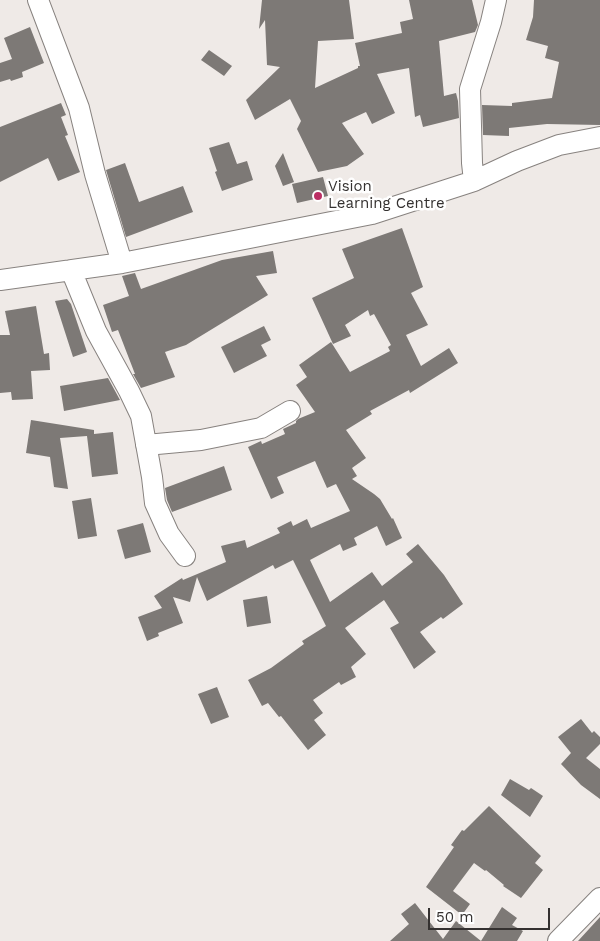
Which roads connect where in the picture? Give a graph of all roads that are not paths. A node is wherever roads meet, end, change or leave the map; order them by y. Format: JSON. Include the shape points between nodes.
{"nodes":[{"id":1,"x":38,"y":0,"type":"edge"},
{"id":2,"x":496,"y":0,"type":"edge"},
{"id":3,"x":600,"y":137,"type":"edge"},
{"id":4,"x":474,"y":181,"type":"junction"},
{"id":5,"x":122,"y":263,"type":"junction"},
{"id":6,"x":71,"y":270,"type":"junction"},
{"id":7,"x":0,"y":280,"type":"edge"},
{"id":8,"x":290,"y":411,"type":"dead end"},
{"id":9,"x":146,"y":445,"type":"junction"},
{"id":10,"x":185,"y":556,"type":"dead end"},
{"id":11,"x":600,"y":898,"type":"edge"},
{"id":12,"x":558,"y":941,"type":"edge"}],
"edges":[{"from":1,"to":5,"type":"street","via":[[79,108]]},
{"from":2,"to":4,"type":"street","via":[[470,89]]},
{"from":3,"to":4,"type":"street","via":[[559,145]]},
{"from":4,"to":5,"type":"street","via":[[372,214]]},
{"from":5,"to":6,"type":"street"},
{"from":6,"to":7,"type":"street"},
{"from":6,"to":9,"type":"street","via":[[96,331],[141,416]]},
{"from":8,"to":9,"type":"street","via":[[260,428],[200,440]]},
{"from":9,"to":10,"type":"street","via":[[155,502],[169,534]]},
{"from":11,"to":12,"type":"street"}]}
